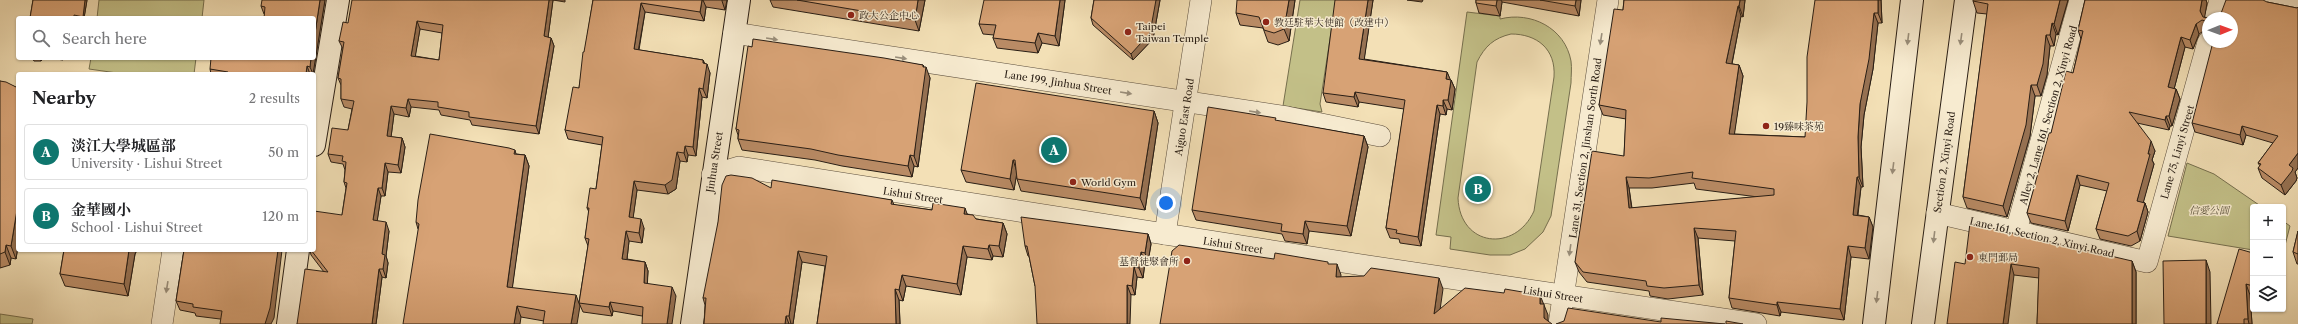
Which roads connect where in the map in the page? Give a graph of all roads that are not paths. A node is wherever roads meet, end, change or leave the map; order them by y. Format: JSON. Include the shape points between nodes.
{"nodes":[{"id":1,"x":338,"y":0,"type":"edge"},
{"id":2,"x":739,"y":0,"type":"edge"},
{"id":3,"x":1202,"y":0,"type":"edge"},
{"id":4,"x":1608,"y":0,"type":"edge"},
{"id":5,"x":1912,"y":0,"type":"edge"},
{"id":6,"x":1966,"y":0,"type":"edge"},
{"id":7,"x":2080,"y":0,"type":"edge"},
{"id":8,"x":2220,"y":0,"type":"edge"},
{"id":9,"x":2274,"y":0,"type":"edge"},
{"id":10,"x":2298,"y":6,"type":"edge"},
{"id":11,"x":2217,"y":12,"type":"edge"},
{"id":12,"x":734,"y":33,"type":"junction"},
{"id":13,"x":2206,"y":48,"type":"edge"},
{"id":14,"x":1186,"y":102,"type":"junction"},
{"id":15,"x":316,"y":133,"type":"edge"},
{"id":16,"x":1380,"y":136,"type":"dead end"},
{"id":17,"x":712,"y":175,"type":"junction"},
{"id":18,"x":1937,"y":213,"type":"junction"},
{"id":19,"x":2016,"y":231,"type":"junction"},
{"id":20,"x":1165,"y":234,"type":"junction"},
{"id":21,"x":173,"y":252,"type":"edge"},
{"id":22,"x":298,"y":252,"type":"edge"},
{"id":23,"x":2147,"y":262,"type":"joint"},
{"id":24,"x":1564,"y":296,"type":"junction"},
{"id":25,"x":162,"y":324,"type":"edge"},
{"id":26,"x":288,"y":324,"type":"edge"},
{"id":27,"x":692,"y":324,"type":"edge"},
{"id":28,"x":1559,"y":324,"type":"edge"},
{"id":29,"x":1756,"y":324,"type":"edge"},
{"id":30,"x":1874,"y":324,"type":"edge"},
{"id":31,"x":1923,"y":324,"type":"edge"}],
"edges":[{"from":1,"to":15,"type":"main road"},
{"from":2,"to":12,"type":"main road","name":"Jinhua Street"},
{"from":3,"to":14,"type":"street","name":"Aiguo East Road"},
{"from":4,"to":24,"type":"street","name":"Lane 31, Section 2, Jinshan Sorth Road","one_way":true},
{"from":5,"to":30,"type":"main road","one_way":true},
{"from":6,"to":18,"type":"main road","name":"Section 2, Xinyi Road","one_way":true},
{"from":7,"to":19,"type":"street","name":"Alley 2, Lane 161, Section 2, Xinyi Road"},
{"from":8,"to":11,"type":"street"},
{"from":9,"to":10,"type":"street"},
{"from":12,"to":14,"type":"street","name":"Lane 199, Jinhua Street","one_way":true},
{"from":12,"to":17,"type":"main road","name":"Jinhua Street"},
{"from":13,"to":23,"type":"street","name":"Lane 75, Linyi Street"},
{"from":14,"to":16,"type":"street","name":"Lane 199, Jinhua Street","one_way":true,"via":[[1294,118]]},
{"from":14,"to":20,"type":"street","name":"Aiguo East Road"},
{"from":17,"to":20,"type":"street","name":"Lishui Street","via":[[739,167]]},
{"from":17,"to":27,"type":"main road","name":"Jinhua Street"},
{"from":18,"to":19,"type":"street","name":"Lane 161, Section 2, Xinyi Road"},
{"from":18,"to":31,"type":"main road","name":"Section 2, Xinyi Road","one_way":true},
{"from":19,"to":23,"type":"street","name":"Lane 161, Section 2, Xinyi Road"},
{"from":20,"to":24,"type":"street","name":"Lishui Street"},
{"from":21,"to":25,"type":"street","one_way":true},
{"from":22,"to":26,"type":"main road"},
{"from":24,"to":28,"type":"street","name":"Lane 31, Section 2, Jinshan Sorth Road"},
{"from":24,"to":29,"type":"street","name":"Lishui Street"}]}
